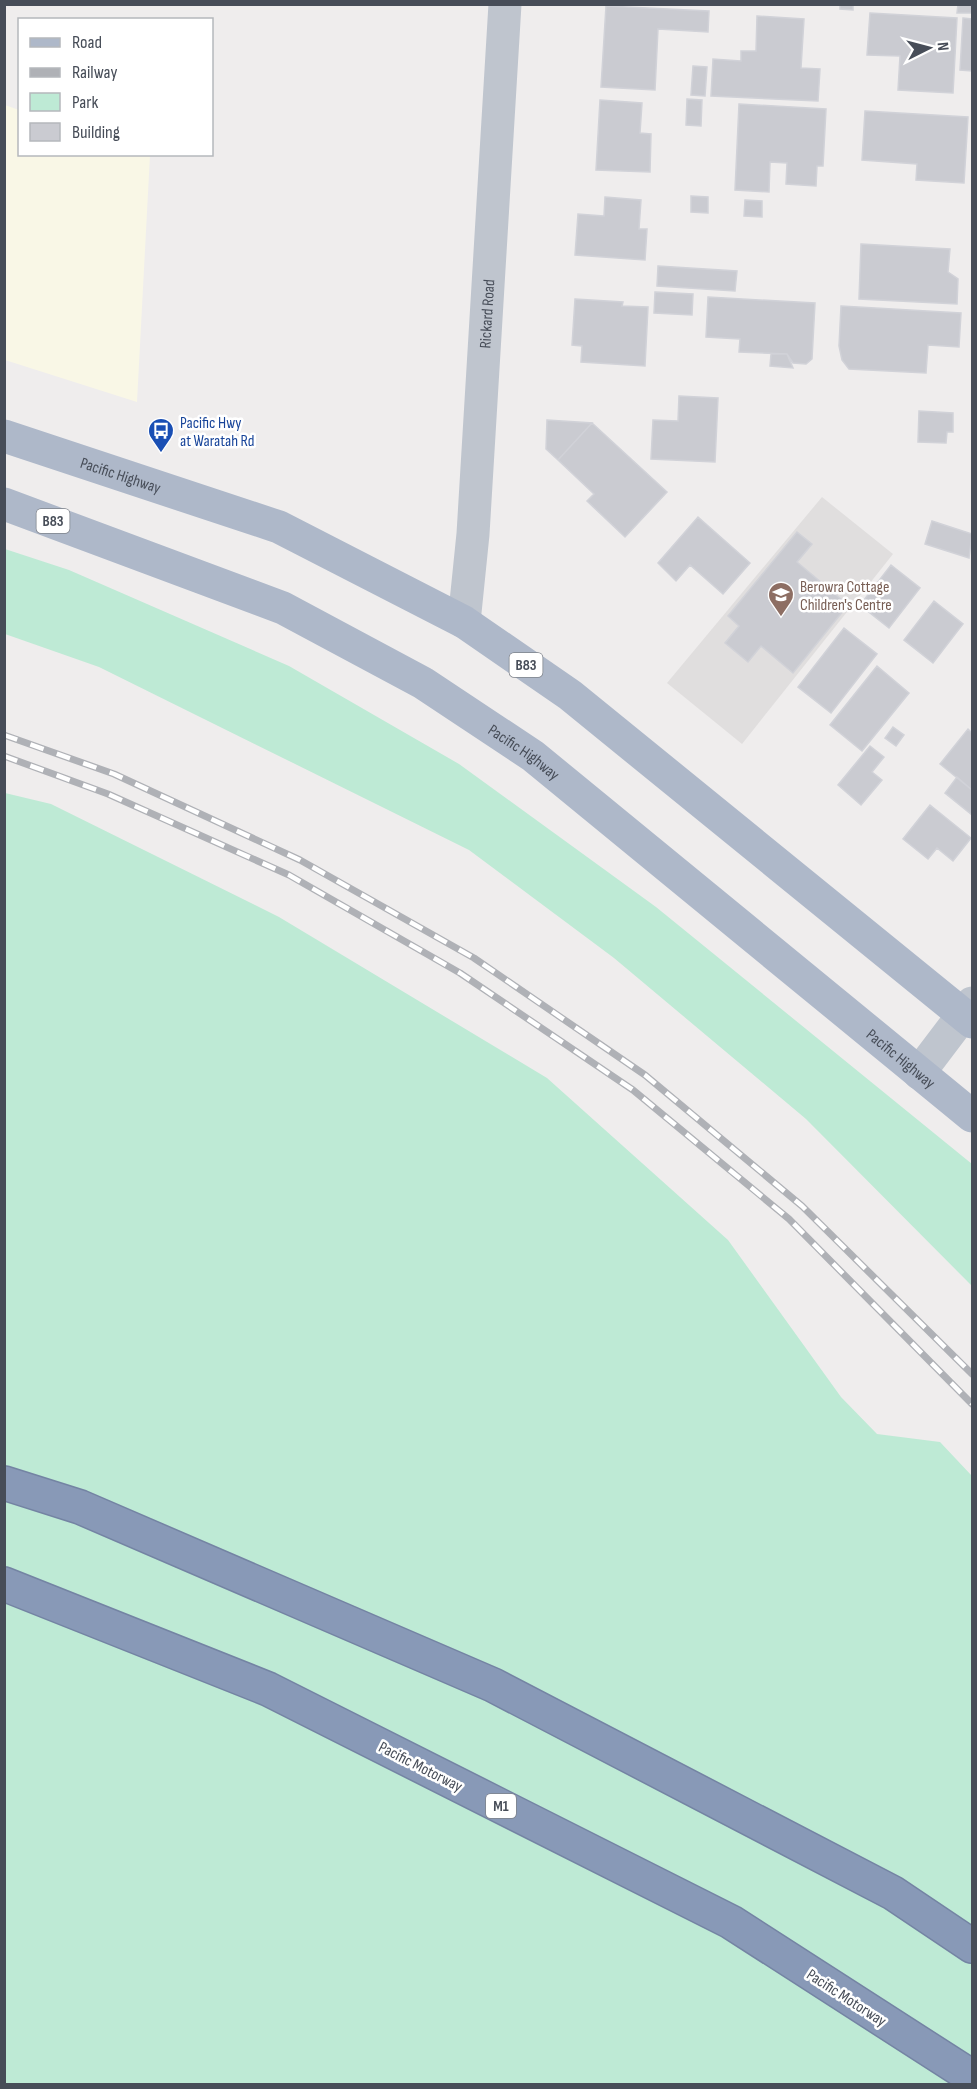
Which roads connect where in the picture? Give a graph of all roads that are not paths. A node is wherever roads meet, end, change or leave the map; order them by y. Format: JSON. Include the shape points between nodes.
{"nodes":[{"id":1,"x":505,"y":4,"type":"edge"},
{"id":2,"x":4,"y":436,"type":"edge"},
{"id":3,"x":4,"y":504,"type":"edge"},
{"id":4,"x":464,"y":622,"type":"junction"},
{"id":5,"x":970,"y":1013,"type":"edge"},
{"id":6,"x":919,"y":1073,"type":"junction"},
{"id":7,"x":972,"y":1116,"type":"edge"},
{"id":8,"x":4,"y":1483,"type":"edge"},
{"id":9,"x":4,"y":1584,"type":"edge"},
{"id":10,"x":972,"y":1946,"type":"edge"},
{"id":11,"x":972,"y":2077,"type":"edge"}],
"edges":[{"from":1,"to":4,"type":"street","name":"Rickard Road","via":[[473,534]]},
{"from":2,"to":4,"type":"main road","name":"Pacific Highway","number":"B83","via":[[279,527]]},
{"from":3,"to":6,"type":"main road","name":"Pacific Highway","number":"B83","via":[[282,608],[423,683],[533,756]]},
{"from":4,"to":5,"type":"main road","name":"Pacific Highway","number":"B83","via":[[570,695]]},
{"from":5,"to":6,"type":"street"},
{"from":6,"to":7,"type":"main road","name":"Pacific Highway","number":"B83"},
{"from":8,"to":10,"type":"highway","via":[[80,1507],[493,1685],[893,1893]]},
{"from":9,"to":11,"type":"highway","name":"Pacific Motorway","number":"M1","via":[[268,1689],[720,1917]]}]}
